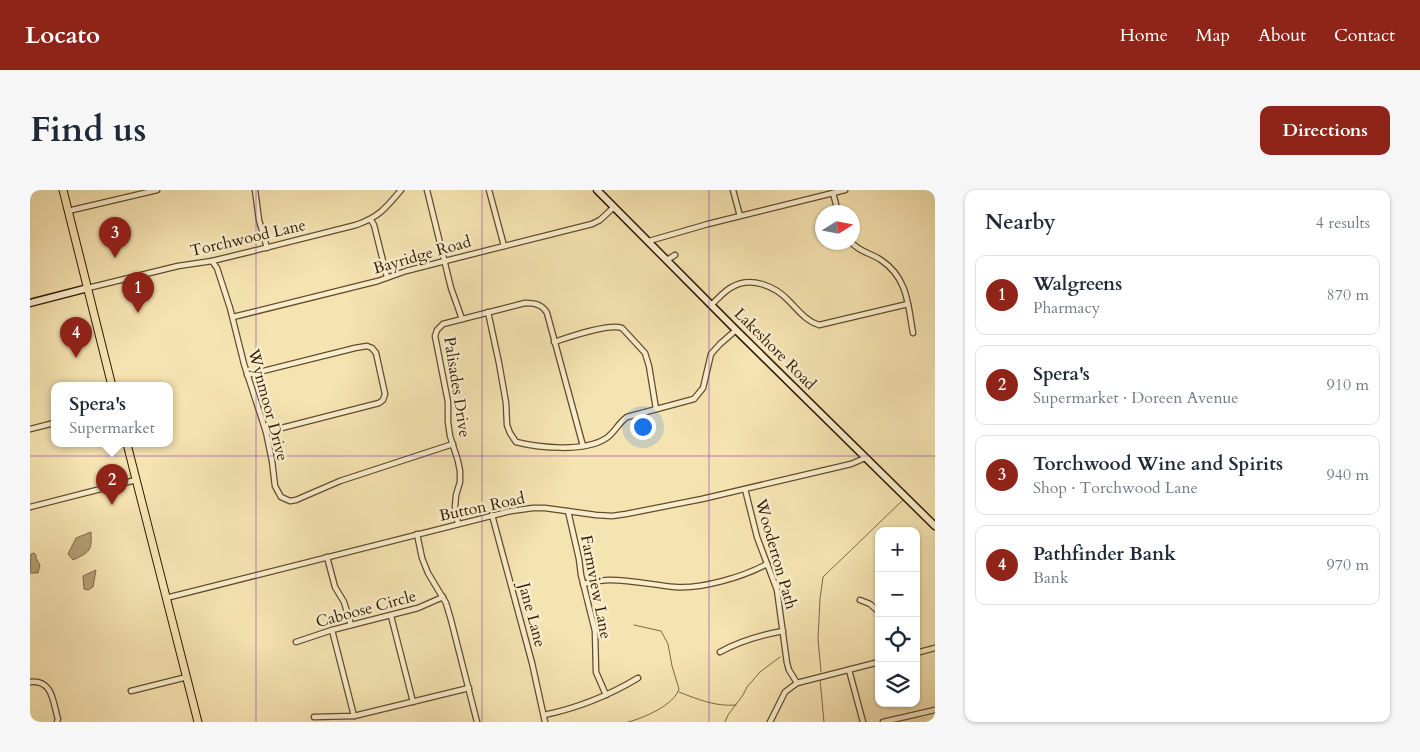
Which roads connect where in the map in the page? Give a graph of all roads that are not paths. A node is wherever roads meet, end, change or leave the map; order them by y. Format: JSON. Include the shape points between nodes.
{"nodes":[{"id":1,"x":63,"y":190,"type":"edge"},
{"id":2,"x":157,"y":190,"type":"edge"},
{"id":3,"x":255,"y":190,"type":"edge"},
{"id":4,"x":402,"y":190,"type":"edge"},
{"id":5,"x":427,"y":190,"type":"edge"},
{"id":6,"x":489,"y":190,"type":"edge"},
{"id":7,"x":597,"y":190,"type":"edge"},
{"id":8,"x":733,"y":190,"type":"edge"},
{"id":9,"x":844,"y":190,"type":"edge"},
{"id":10,"x":833,"y":193,"type":"junction"},
{"id":11,"x":836,"y":205,"type":"edge"},
{"id":12,"x":614,"y":207,"type":"junction"},
{"id":13,"x":68,"y":211,"type":"junction"},
{"id":14,"x":740,"y":216,"type":"junction"},
{"id":15,"x":370,"y":220,"type":"junction"},
{"id":16,"x":648,"y":241,"type":"junction"},
{"id":17,"x":504,"y":246,"type":"junction"},
{"id":18,"x":266,"y":248,"type":"junction"},
{"id":19,"x":860,"y":250,"type":"edge"},
{"id":20,"x":676,"y":255,"type":"dead end"},
{"id":21,"x":212,"y":260,"type":"junction"},
{"id":22,"x":667,"y":260,"type":"junction"},
{"id":23,"x":445,"y":261,"type":"junction"},
{"id":24,"x":387,"y":277,"type":"junction"},
{"id":25,"x":88,"y":288,"type":"junction"},
{"id":26,"x":30,"y":303,"type":"edge"},
{"id":27,"x":908,"y":304,"type":"junction"},
{"id":28,"x":711,"y":305,"type":"junction"},
{"id":29,"x":488,"y":312,"type":"junction"},
{"id":30,"x":233,"y":318,"type":"junction"},
{"id":31,"x":462,"y":319,"type":"junction"},
{"id":32,"x":736,"y":330,"type":"junction"},
{"id":33,"x":913,"y":334,"type":"dead end"},
{"id":34,"x":554,"y":342,"type":"junction"},
{"id":35,"x":247,"y":375,"type":"junction"},
{"id":36,"x":111,"y":382,"type":"edge"},
{"id":37,"x":656,"y":409,"type":"junction"},
{"id":38,"x":51,"y":424,"type":"edge"},
{"id":39,"x":30,"y":429,"type":"edge"},
{"id":40,"x":266,"y":432,"type":"junction"},
{"id":41,"x":453,"y":444,"type":"junction"},
{"id":42,"x":583,"y":446,"type":"junction"},
{"id":43,"x":128,"y":447,"type":"edge"},
{"id":44,"x":865,"y":458,"type":"junction"},
{"id":45,"x":136,"y":480,"type":"junction"},
{"id":46,"x":745,"y":488,"type":"junction"},
{"id":47,"x":30,"y":507,"type":"edge"},
{"id":48,"x":568,"y":511,"type":"junction"},
{"id":49,"x":492,"y":515,"type":"junction"},
{"id":50,"x":933,"y":522,"type":"edge"},
{"id":51,"x":458,"y":524,"type":"junction"},
{"id":52,"x":417,"y":534,"type":"junction"},
{"id":53,"x":327,"y":558,"type":"junction"},
{"id":54,"x":767,"y":564,"type":"junction"},
{"id":55,"x":583,"y":584,"type":"junction"},
{"id":56,"x":443,"y":597,"type":"junction"},
{"id":57,"x":166,"y":598,"type":"junction"},
{"id":58,"x":860,"y":600,"type":"dead end"},
{"id":59,"x":875,"y":608,"type":"edge"},
{"id":60,"x":391,"y":616,"type":"junction"},
{"id":61,"x":351,"y":625,"type":"junction"},
{"id":62,"x":332,"y":630,"type":"junction"},
{"id":63,"x":783,"y":631,"type":"junction"},
{"id":64,"x":296,"y":642,"type":"dead end"},
{"id":65,"x":935,"y":648,"type":"edge"},
{"id":66,"x":720,"y":652,"type":"dead end"},
{"id":67,"x":920,"y":652,"type":"edge"},
{"id":68,"x":875,"y":663,"type":"edge"},
{"id":69,"x":849,"y":670,"type":"junction"},
{"id":70,"x":187,"y":677,"type":"junction"},
{"id":71,"x":638,"y":678,"type":"dead end"},
{"id":72,"x":30,"y":682,"type":"edge"},
{"id":73,"x":797,"y":683,"type":"junction"},
{"id":74,"x":469,"y":688,"type":"junction"},
{"id":75,"x":131,"y":691,"type":"dead end"},
{"id":76,"x":606,"y":695,"type":"junction"},
{"id":77,"x":412,"y":702,"type":"junction"},
{"id":78,"x":935,"y":710,"type":"edge"},
{"id":79,"x":544,"y":715,"type":"junction"},
{"id":80,"x":354,"y":716,"type":"junction"},
{"id":81,"x":314,"y":717,"type":"dead end"},
{"id":82,"x":57,"y":722,"type":"edge"},
{"id":83,"x":198,"y":722,"type":"edge"},
{"id":84,"x":477,"y":722,"type":"edge"},
{"id":85,"x":545,"y":722,"type":"edge"},
{"id":86,"x":770,"y":722,"type":"edge"},
{"id":87,"x":863,"y":722,"type":"edge"},
{"id":88,"x":884,"y":722,"type":"edge"}],
"edges":[{"from":1,"to":13,"type":"main road"},
{"from":2,"to":13,"type":"street"},
{"from":3,"to":18,"type":"street"},
{"from":4,"to":15,"type":"street","name":"Torchwood Lane"},
{"from":5,"to":23,"type":"street"},
{"from":6,"to":17,"type":"street"},
{"from":7,"to":12,"type":"street","name":"Lakeshore Road"},
{"from":8,"to":14,"type":"street"},
{"from":9,"to":10,"type":"street"},
{"from":10,"to":11,"type":"street"},
{"from":10,"to":14,"type":"street"},
{"from":12,"to":16,"type":"street","name":"Lakeshore Road"},
{"from":12,"to":17,"type":"street","name":"Bayridge Road","via":[[592,224]]},
{"from":13,"to":25,"type":"main road"},
{"from":14,"to":16,"type":"street"},
{"from":15,"to":18,"type":"street","name":"Torchwood Lane"},
{"from":15,"to":24,"type":"street"},
{"from":16,"to":22,"type":"street","name":"Lakeshore Road"},
{"from":17,"to":23,"type":"street","name":"Bayridge Road"},
{"from":18,"to":21,"type":"street","name":"Torchwood Lane"},
{"from":19,"to":27,"type":"street","via":[[888,266],[903,284]]},
{"from":20,"to":22,"type":"street"},
{"from":21,"to":25,"type":"street","name":"Torchwood Lane"},
{"from":21,"to":30,"type":"street","name":"Wynmoor Drive"},
{"from":22,"to":28,"type":"street","name":"Lakeshore Road"},
{"from":23,"to":24,"type":"street","name":"Bayridge Road"},
{"from":23,"to":31,"type":"street"},
{"from":24,"to":30,"type":"street","name":"Bayridge Road"},
{"from":25,"to":26,"type":"street"},
{"from":25,"to":36,"type":"main road"},
{"from":27,"to":28,"type":"street","via":[[819,325],[812,323],[775,290],[749,282],[732,287]]},
{"from":27,"to":33,"type":"street"},
{"from":28,"to":32,"type":"street","name":"Lakeshore Road"},
{"from":29,"to":31,"type":"street","name":"Palisades Drive"},
{"from":29,"to":34,"type":"street","name":"Palisades Drive","via":[[525,303],[543,307]]},
{"from":29,"to":42,"type":"street","via":[[508,425],[514,440],[560,448]]},
{"from":30,"to":35,"type":"street","name":"Wynmoor Drive"},
{"from":31,"to":41,"type":"street","name":"Palisades Drive","via":[[443,324],[435,336]]},
{"from":32,"to":37,"type":"street","via":[[711,354],[700,394],[690,401]]},
{"from":32,"to":44,"type":"street","name":"Lakeshore Road"},
{"from":34,"to":37,"type":"street","via":[[609,327],[622,328],[645,353]]},
{"from":34,"to":42,"type":"street","name":"Palisades Drive"},
{"from":35,"to":40,"type":"street","name":"Wynmoor Drive"},
{"from":35,"to":40,"type":"street","via":[[367,346],[376,354],[385,394],[379,403]]},
{"from":37,"to":42,"type":"street","via":[[627,417],[607,438]]},
{"from":38,"to":39,"type":"street"},
{"from":40,"to":41,"type":"street","name":"Wynmoor Drive","via":[[275,486],[281,497],[290,500]]},
{"from":41,"to":51,"type":"street","name":"Palisades Drive","via":[[460,471],[455,507]]},
{"from":43,"to":45,"type":"main road"},
{"from":44,"to":46,"type":"street","name":"Button Road"},
{"from":44,"to":50,"type":"street","name":"Lakeshore Road"},
{"from":45,"to":47,"type":"street"},
{"from":45,"to":57,"type":"main road"},
{"from":46,"to":48,"type":"street","name":"Button Road","via":[[612,516]]},
{"from":46,"to":54,"type":"street","name":"Wooderton Path"},
{"from":48,"to":49,"type":"street","name":"Button Road","via":[[534,508]]},
{"from":48,"to":55,"type":"street","name":"Farmview Lane"},
{"from":49,"to":51,"type":"street","name":"Button Road"},
{"from":49,"to":79,"type":"street","name":"Jane Lane"},
{"from":51,"to":52,"type":"street","name":"Button Road"},
{"from":52,"to":53,"type":"street","name":"Button Road"},
{"from":52,"to":56,"type":"street","via":[[428,573]]},
{"from":53,"to":57,"type":"street","name":"Button Road"},
{"from":53,"to":61,"type":"street"},
{"from":54,"to":55,"type":"street","via":[[742,575],[700,585],[676,587],[611,580]]},
{"from":54,"to":63,"type":"street","name":"Wooderton Path","via":[[777,590]]},
{"from":55,"to":76,"type":"street","name":"Farmview Lane","via":[[595,630],[596,672]]},
{"from":56,"to":60,"type":"street","name":"Caboose Circle"},
{"from":56,"to":74,"type":"street"},
{"from":57,"to":70,"type":"main road"},
{"from":58,"to":59,"type":"street"},
{"from":60,"to":61,"type":"street","name":"Caboose Circle"},
{"from":60,"to":77,"type":"street"},
{"from":61,"to":62,"type":"street","name":"Caboose Circle"},
{"from":62,"to":64,"type":"street","name":"Caboose Circle"},
{"from":62,"to":80,"type":"street"},
{"from":63,"to":66,"type":"street","via":[[754,637]]},
{"from":63,"to":73,"type":"street","name":"Wooderton Path","via":[[787,663]]},
{"from":65,"to":67,"type":"street"},
{"from":68,"to":69,"type":"street"},
{"from":69,"to":73,"type":"street"},
{"from":69,"to":87,"type":"street"},
{"from":70,"to":75,"type":"street"},
{"from":70,"to":83,"type":"main road"},
{"from":71,"to":76,"type":"street"},
{"from":72,"to":82,"type":"street","via":[[45,685],[50,692]]},
{"from":73,"to":86,"type":"street","via":[[785,692]]},
{"from":74,"to":77,"type":"street"},
{"from":74,"to":84,"type":"street"},
{"from":76,"to":79,"type":"street"},
{"from":77,"to":80,"type":"street"},
{"from":78,"to":88,"type":"street"},
{"from":79,"to":85,"type":"street","name":"Jane Lane"},
{"from":80,"to":81,"type":"street"}]}
